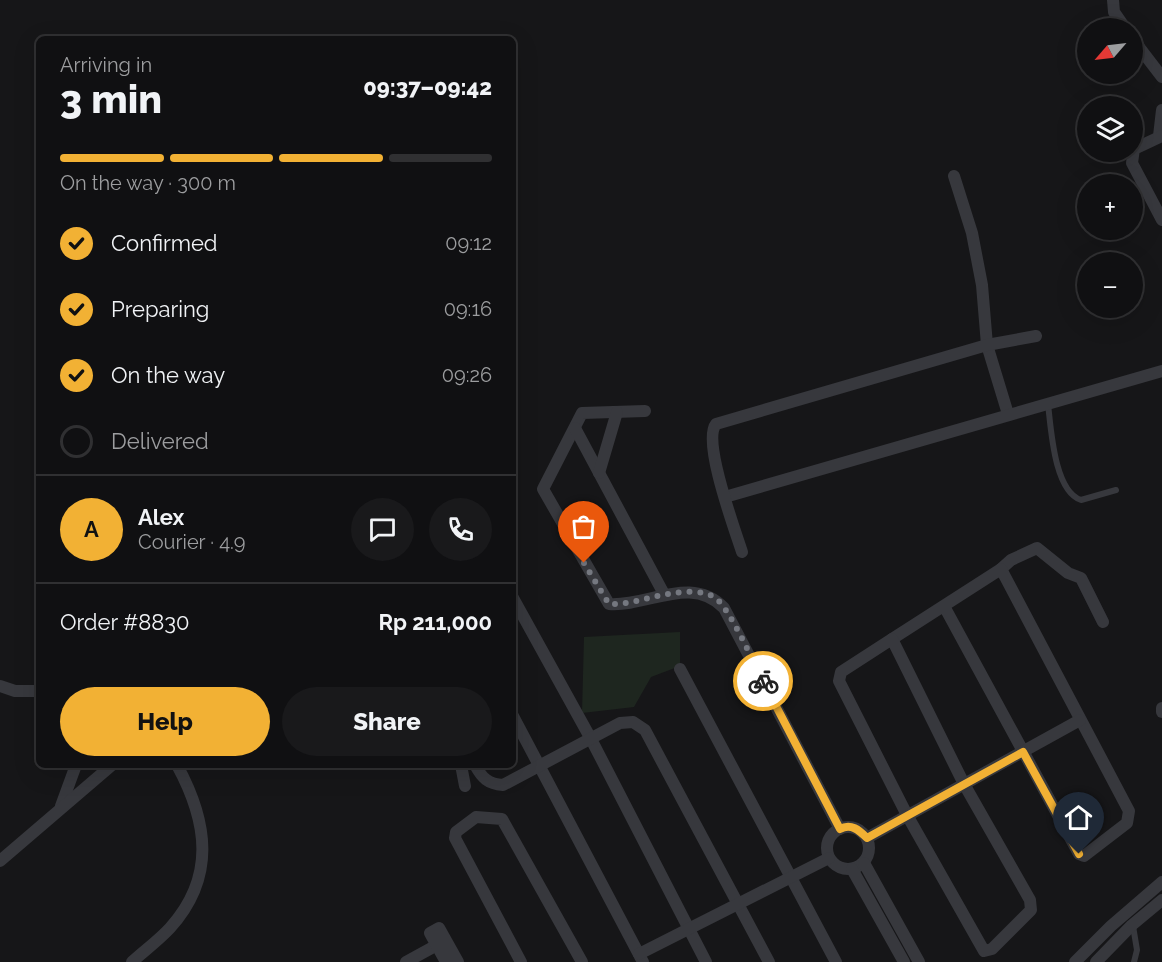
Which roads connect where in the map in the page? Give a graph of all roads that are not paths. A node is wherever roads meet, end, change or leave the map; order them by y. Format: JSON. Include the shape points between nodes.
{"nodes":[{"id":1,"x":1113,"y":0,"type":"edge"},
{"id":2,"x":1118,"y":18,"type":"edge"},
{"id":3,"x":1143,"y":52,"type":"edge"},
{"id":4,"x":1162,"y":77,"type":"edge"},
{"id":5,"x":1162,"y":110,"type":"edge"},
{"id":6,"x":1161,"y":136,"type":"edge"},
{"id":7,"x":954,"y":176,"type":"dead end"},
{"id":8,"x":1162,"y":220,"type":"edge"},
{"id":9,"x":1036,"y":336,"type":"dead end"},
{"id":10,"x":987,"y":345,"type":"junction"},
{"id":11,"x":1162,"y":371,"type":"edge"},
{"id":12,"x":1048,"y":403,"type":"junction"},
{"id":13,"x":645,"y":411,"type":"dead end"},
{"id":14,"x":617,"y":412,"type":"junction"},
{"id":15,"x":1008,"y":414,"type":"junction"},
{"id":16,"x":575,"y":428,"type":"junction"},
{"id":17,"x":599,"y":472,"type":"junction"},
{"id":18,"x":1116,"y":490,"type":"dead end"},
{"id":19,"x":725,"y":497,"type":"junction"},
{"id":20,"x":742,"y":552,"type":"dead end"},
{"id":21,"x":1001,"y":569,"type":"junction"},
{"id":22,"x":664,"y":594,"type":"junction"},
{"id":23,"x":516,"y":603,"type":"edge"},
{"id":24,"x":944,"y":606,"type":"junction"},
{"id":25,"x":1103,"y":622,"type":"dead end"},
{"id":26,"x":892,"y":639,"type":"junction"},
{"id":27,"x":680,"y":669,"type":"dead end"},
{"id":28,"x":0,"y":686,"type":"edge"},
{"id":29,"x":36,"y":692,"type":"edge"},
{"id":30,"x":1080,"y":720,"type":"junction"},
{"id":31,"x":516,"y":721,"type":"edge"},
{"id":32,"x":591,"y":739,"type":"junction"},
{"id":33,"x":1023,"y":752,"type":"junction"},
{"id":34,"x":541,"y":767,"type":"junction"},
{"id":35,"x":75,"y":768,"type":"edge"},
{"id":36,"x":108,"y":768,"type":"edge"},
{"id":37,"x":178,"y":768,"type":"edge"},
{"id":38,"x":462,"y":768,"type":"edge"},
{"id":39,"x":477,"y":768,"type":"edge"},
{"id":40,"x":964,"y":784,"type":"junction"},
{"id":41,"x":465,"y":786,"type":"dead end"},
{"id":42,"x":60,"y":808,"type":"junction"},
{"id":43,"x":907,"y":815,"type":"junction"},
{"id":44,"x":840,"y":829,"type":"junction"},
{"id":45,"x":867,"y":838,"type":"junction"},
{"id":46,"x":829,"y":858,"type":"junction"},
{"id":47,"x":0,"y":861,"type":"edge"},
{"id":48,"x":864,"y":863,"type":"junction"},
{"id":49,"x":852,"y":869,"type":"junction"},
{"id":50,"x":790,"y":878,"type":"junction"},
{"id":51,"x":1162,"y":882,"type":"edge"},
{"id":52,"x":1162,"y":900,"type":"edge"},
{"id":53,"x":738,"y":904,"type":"junction"},
{"id":54,"x":1132,"y":925,"type":"junction"},
{"id":55,"x":688,"y":930,"type":"junction"},
{"id":56,"x":437,"y":945,"type":"junction"},
{"id":57,"x":641,"y":958,"type":"edge"},
{"id":58,"x":579,"y":961,"type":"edge"},
{"id":59,"x":132,"y":962,"type":"edge"},
{"id":60,"x":406,"y":962,"type":"edge"},
{"id":61,"x":446,"y":962,"type":"edge"},
{"id":62,"x":458,"y":962,"type":"edge"},
{"id":63,"x":521,"y":962,"type":"edge"},
{"id":64,"x":706,"y":962,"type":"edge"},
{"id":65,"x":769,"y":962,"type":"edge"},
{"id":66,"x":836,"y":962,"type":"edge"},
{"id":67,"x":904,"y":962,"type":"edge"},
{"id":68,"x":919,"y":962,"type":"edge"},
{"id":69,"x":1076,"y":962,"type":"edge"},
{"id":70,"x":1096,"y":962,"type":"edge"},
{"id":71,"x":1134,"y":962,"type":"edge"}],
"edges":[{"from":1,"to":2,"type":"street"},
{"from":3,"to":4,"type":"street"},
{"from":5,"to":6,"type":"street"},
{"from":6,"to":8,"type":"street","via":[[1134,149],[1132,163]]},
{"from":7,"to":10,"type":"street","via":[[972,233],[982,285]]},
{"from":9,"to":10,"type":"street"},
{"from":10,"to":15,"type":"street"},
{"from":10,"to":19,"type":"street","via":[[716,424],[711,434]]},
{"from":11,"to":12,"type":"street"},
{"from":12,"to":15,"type":"street"},
{"from":12,"to":18,"type":"lane","via":[[1055,459],[1070,492],[1081,500]]},
{"from":13,"to":14,"type":"street"},
{"from":14,"to":16,"type":"street","via":[[582,413]]},
{"from":14,"to":17,"type":"street"},
{"from":15,"to":19,"type":"street"},
{"from":16,"to":17,"type":"street"},
{"from":16,"to":22,"type":"street","via":[[543,489],[609,604]]},
{"from":17,"to":22,"type":"street"},
{"from":19,"to":20,"type":"street"},
{"from":21,"to":24,"type":"street"},
{"from":21,"to":25,"type":"street","via":[[1037,548],[1068,573],[1081,578]]},
{"from":21,"to":30,"type":"street"},
{"from":22,"to":44,"type":"street","via":[[700,592],[714,597],[724,608]]},
{"from":23,"to":32,"type":"street"},
{"from":24,"to":26,"type":"street"},
{"from":24,"to":33,"type":"street"},
{"from":26,"to":40,"type":"street"},
{"from":26,"to":43,"type":"street","via":[[841,672],[839,681]]},
{"from":27,"to":50,"type":"street"},
{"from":28,"to":29,"type":"street"},
{"from":30,"to":33,"type":"street"},
{"from":30,"to":33,"type":"street","via":[[1129,811],[1127,823],[1084,856],[1079,854]]},
{"from":31,"to":34,"type":"street"},
{"from":32,"to":34,"type":"street"},
{"from":32,"to":53,"type":"street","via":[[620,723],[633,722],[645,730]]},
{"from":32,"to":55,"type":"street"},
{"from":33,"to":40,"type":"street"},
{"from":34,"to":39,"type":"street","via":[[503,785],[491,784]]},
{"from":34,"to":57,"type":"street"},
{"from":35,"to":42,"type":"street"},
{"from":36,"to":42,"type":"street"},
{"from":37,"to":59,"type":"street","via":[[204,841],[199,882],[170,929]]},
{"from":38,"to":41,"type":"street"},
{"from":40,"to":43,"type":"street"},
{"from":40,"to":43,"type":"street","via":[[1030,900],[1030,910],[992,949],[984,951]]},
{"from":42,"to":47,"type":"street"},
{"from":43,"to":45,"type":"street"},
{"from":44,"to":45,"type":"street","via":[[857,828]]},
{"from":44,"to":46,"type":"street","via":[[827,845]]},
{"from":45,"to":48,"type":"street","via":[[869,851]]},
{"from":46,"to":49,"type":"street","via":[[839,867]]},
{"from":46,"to":50,"type":"street"},
{"from":48,"to":49,"type":"street"},
{"from":48,"to":68,"type":"street"},
{"from":49,"to":67,"type":"street"},
{"from":50,"to":53,"type":"street"},
{"from":50,"to":66,"type":"street"},
{"from":51,"to":69,"type":"street"},
{"from":52,"to":54,"type":"street"},
{"from":53,"to":55,"type":"street"},
{"from":53,"to":65,"type":"street"},
{"from":54,"to":70,"type":"street"},
{"from":54,"to":71,"type":"lane","via":[[1137,950]]},
{"from":55,"to":57,"type":"street"},
{"from":55,"to":64,"type":"street"},
{"from":56,"to":60,"type":"street"},
{"from":56,"to":61,"type":"street"},
{"from":56,"to":62,"type":"street","via":[[430,933],[439,928]]},
{"from":58,"to":63,"type":"street","via":[[502,819],[477,817],[456,832],[455,838]]}]}
